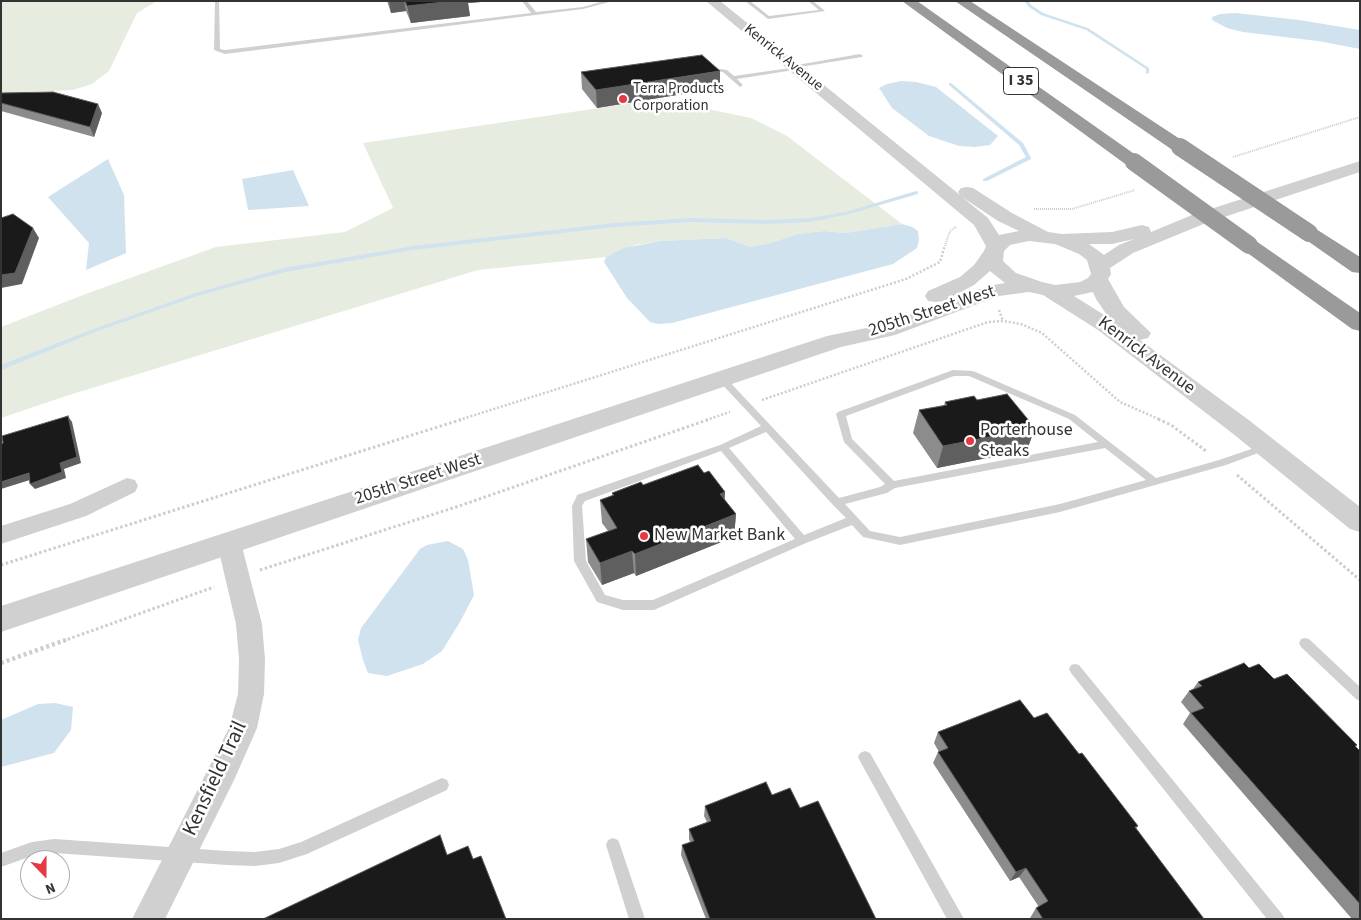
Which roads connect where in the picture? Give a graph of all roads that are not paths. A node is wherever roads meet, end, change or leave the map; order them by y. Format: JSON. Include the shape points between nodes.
{"nodes":[{"id":1,"x":217,"y":1,"type":"edge"},
{"id":2,"x":524,"y":1,"type":"edge"},
{"id":3,"x":611,"y":1,"type":"edge"},
{"id":4,"x":712,"y":1,"type":"edge"},
{"id":5,"x":747,"y":1,"type":"edge"},
{"id":6,"x":810,"y":1,"type":"edge"},
{"id":7,"x":908,"y":1,"type":"edge"},
{"id":8,"x":961,"y":1,"type":"edge"},
{"id":9,"x":535,"y":14,"type":"junction"},
{"id":10,"x":860,"y":56,"type":"dead end"},
{"id":11,"x":703,"y":68,"type":"edge"},
{"id":12,"x":795,"y":68,"type":"junction"},
{"id":13,"x":732,"y":78,"type":"junction"},
{"id":14,"x":740,"y":84,"type":"dead end"},
{"id":15,"x":854,"y":116,"type":"junction"},
{"id":16,"x":1360,"y":166,"type":"edge"},
{"id":17,"x":1199,"y":219,"type":"junction"},
{"id":18,"x":1051,"y":237,"type":"junction"},
{"id":19,"x":994,"y":250,"type":"junction"},
{"id":20,"x":1360,"y":267,"type":"edge"},
{"id":21,"x":1099,"y":272,"type":"junction"},
{"id":22,"x":1039,"y":288,"type":"junction"},
{"id":23,"x":1360,"y":324,"type":"edge"},
{"id":24,"x":835,"y":341,"type":"junction"},
{"id":25,"x":722,"y":379,"type":"junction"},
{"id":26,"x":768,"y":427,"type":"junction"},
{"id":27,"x":1241,"y":427,"type":"junction"},
{"id":28,"x":1106,"y":444,"type":"junction"},
{"id":29,"x":723,"y":447,"type":"junction"},
{"id":30,"x":1267,"y":447,"type":"junction"},
{"id":31,"x":1155,"y":482,"type":"junction"},
{"id":32,"x":892,"y":485,"type":"junction"},
{"id":33,"x":127,"y":486,"type":"dead end"},
{"id":34,"x":837,"y":502,"type":"junction"},
{"id":35,"x":852,"y":520,"type":"junction"},
{"id":36,"x":1360,"y":522,"type":"edge"},
{"id":37,"x":1,"y":535,"type":"edge"},
{"id":38,"x":802,"y":540,"type":"junction"},
{"id":39,"x":229,"y":543,"type":"junction"},
{"id":40,"x":1,"y":620,"type":"edge"},
{"id":41,"x":1305,"y":643,"type":"dead end"},
{"id":42,"x":1075,"y":669,"type":"dead end"},
{"id":43,"x":1360,"y":695,"type":"edge"},
{"id":44,"x":865,"y":758,"type":"dead end"},
{"id":45,"x":442,"y":785,"type":"dead end"},
{"id":46,"x":613,"y":845,"type":"dead end"},
{"id":47,"x":180,"y":855,"type":"junction"},
{"id":48,"x":1,"y":860,"type":"edge"},
{"id":49,"x":148,"y":919,"type":"edge"},
{"id":50,"x":637,"y":919,"type":"edge"},
{"id":51,"x":956,"y":919,"type":"edge"},
{"id":52,"x":1277,"y":919,"type":"edge"}],
"edges":[{"from":1,"to":9,"type":"lane","via":[[217,50],[224,52]]},
{"from":2,"to":9,"type":"lane"},
{"from":3,"to":9,"type":"lane"},
{"from":4,"to":12,"type":"street","name":"Kenrick Avenue"},
{"from":5,"to":6,"type":"lane","via":[[768,18],[823,11]]},
{"from":7,"to":23,"type":"highway","number":"I 35","bridge":true},
{"from":8,"to":20,"type":"highway","number":"I 35","bridge":true},
{"from":10,"to":12,"type":"lane"},
{"from":11,"to":13,"type":"lane","via":[[725,71]]},
{"from":12,"to":13,"type":"lane"},
{"from":12,"to":15,"type":"street","name":"Kenrick Avenue"},
{"from":13,"to":14,"type":"lane"},
{"from":15,"to":18,"type":"street","name":"Kenrick Avenue","via":[[1005,217]]},
{"from":15,"to":19,"type":"street","name":"Kenrick Avenue","via":[[981,222]]},
{"from":16,"to":17,"type":"street"},
{"from":17,"to":18,"type":"street","via":[[1112,238]]},
{"from":17,"to":21,"type":"street","via":[[1126,249]]},
{"from":18,"to":19,"type":"street","via":[[1015,237],[1004,240]]},
{"from":18,"to":21,"type":"street","name":"Kenrick Avenue","via":[[1086,250],[1095,258]]},
{"from":19,"to":22,"type":"street","name":"Kenrick Avenue","via":[[994,261],[999,269],[1009,277]]},
{"from":19,"to":24,"type":"street","name":"205th Street West","via":[[967,281],[938,296],[872,320]]},
{"from":21,"to":22,"type":"street","name":"205th Street West","via":[[1086,287],[1072,290]]},
{"from":21,"to":27,"type":"street","name":"Kenrick Avenue","via":[[1107,300],[1116,312]]},
{"from":22,"to":24,"type":"street","name":"205th Street West","via":[[995,290],[886,330]]},
{"from":22,"to":27,"type":"street","name":"Kenrick Avenue","via":[[1106,325]]},
{"from":24,"to":25,"type":"street","name":"205th Street West"},
{"from":25,"to":26,"type":"lane"},
{"from":25,"to":39,"type":"street","name":"205th Street West"},
{"from":26,"to":29,"type":"lane"},
{"from":26,"to":34,"type":"lane"},
{"from":27,"to":30,"type":"street","name":"Kenrick Avenue"},
{"from":28,"to":31,"type":"lane"},
{"from":28,"to":32,"type":"lane"},
{"from":28,"to":32,"type":"lane","via":[[1072,418],[970,373],[953,373],[841,414],[847,440]]},
{"from":29,"to":38,"type":"lane"},
{"from":29,"to":38,"type":"lane","via":[[581,498],[577,506],[580,561],[601,599],[623,605],[654,605]]},
{"from":30,"to":31,"type":"lane"},
{"from":30,"to":36,"type":"street","name":"Kenrick Avenue"},
{"from":31,"to":35,"type":"lane","via":[[1060,508],[900,541],[867,534]]},
{"from":32,"to":34,"type":"lane"},
{"from":33,"to":37,"type":"street","via":[[78,510]]},
{"from":34,"to":35,"type":"lane"},
{"from":35,"to":38,"type":"lane"},
{"from":39,"to":40,"type":"street","name":"205th Street West"},
{"from":39,"to":47,"type":"street","name":"Kensfield Trail","via":[[249,624],[251,694],[243,728]]},
{"from":41,"to":43,"type":"lane"},
{"from":42,"to":52,"type":"lane"},
{"from":44,"to":51,"type":"lane"},
{"from":45,"to":47,"type":"lane","via":[[302,849],[278,856],[255,859]]},
{"from":46,"to":50,"type":"lane"},
{"from":47,"to":48,"type":"lane","via":[[54,846]]},
{"from":47,"to":49,"type":"street","name":"Kensfield Trail"}]}
